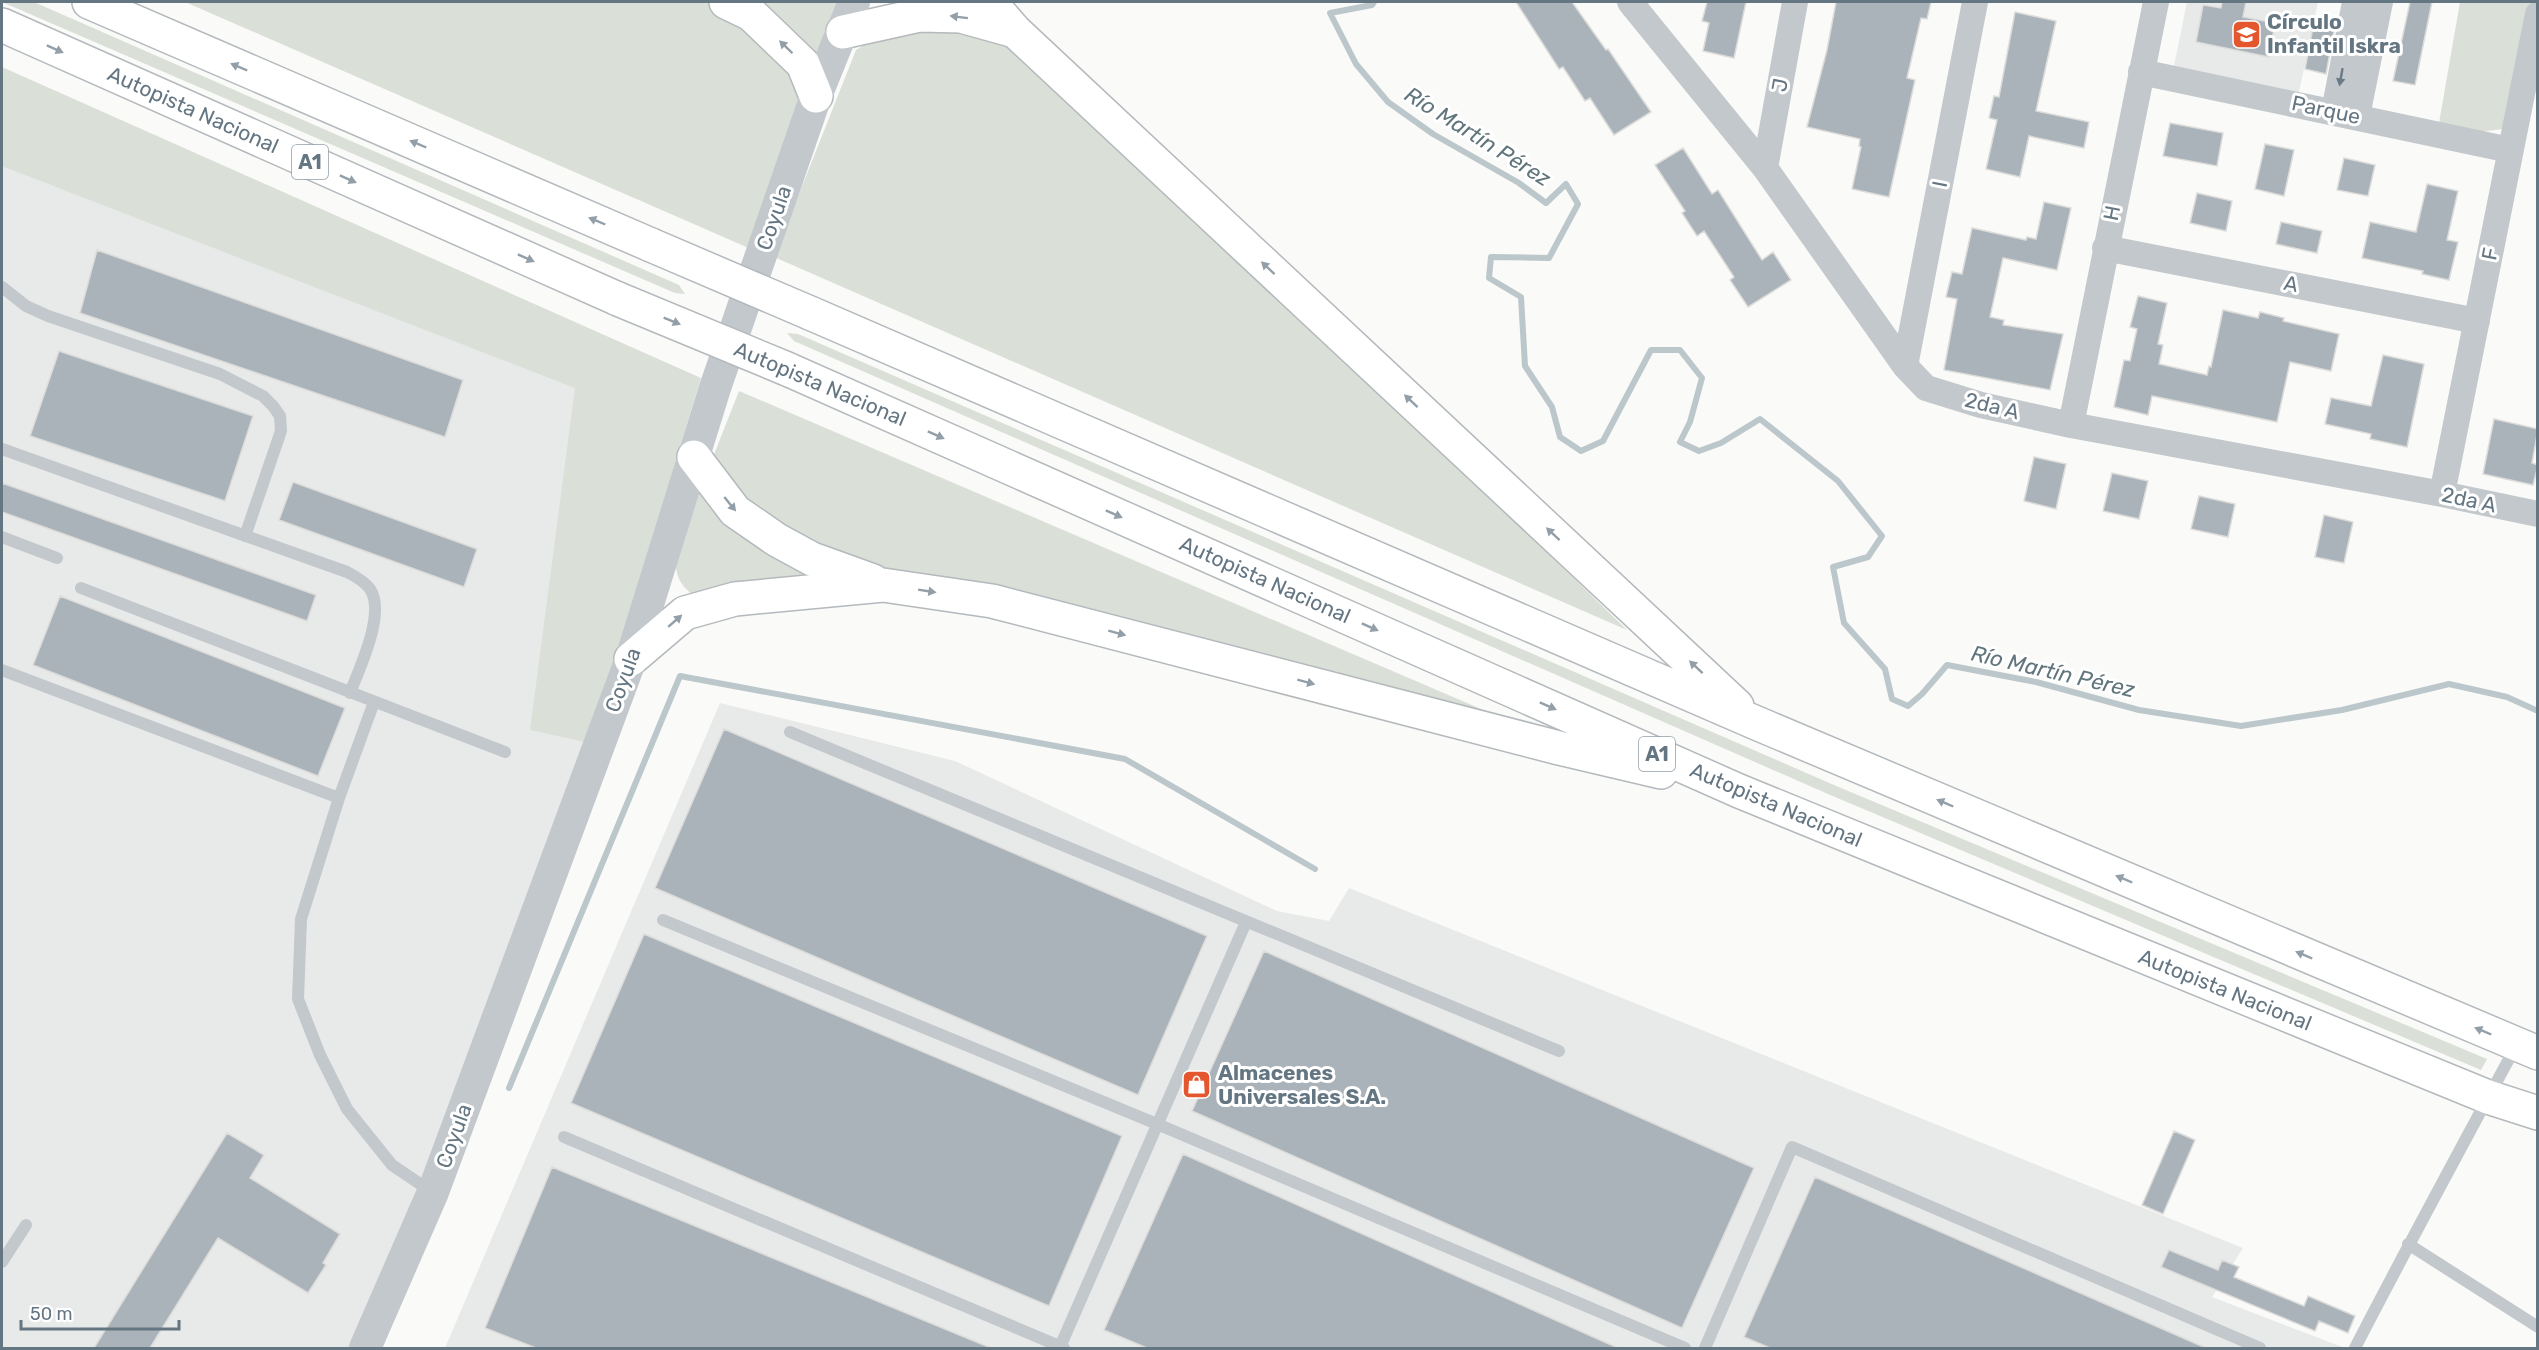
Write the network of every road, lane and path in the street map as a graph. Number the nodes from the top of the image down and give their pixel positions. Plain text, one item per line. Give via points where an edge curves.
1 (89, 2) edge
2 (726, 2) edge
3 (854, 2) edge
4 (990, 2) edge
5 (1630, 2) edge
6 (1795, 2) edge
7 (1975, 2) edge
8 (2156, 2) edge
9 (2355, 2) edge
10 (2380, 2) edge
11 (2538, 14) edge
12 (2, 25) edge
13 (1015, 31) junction
14 (843, 32) junction
15 (2141, 72) junction
16 (816, 96) junction
17 (2346, 114) junction
18 (2510, 150) junction
19 (1765, 168) junction
20 (2105, 248) junction
21 (2, 287) edge
22 (2477, 321) junction
23 (1905, 366) junction
24 (2071, 425) junction
25 (2, 449) edge
26 (694, 457) junction
27 (2442, 494) junction
28 (2538, 514) edge
29 (245, 536) junction
30 (2, 537) edge
31 (57, 558) dead end
32 (883, 585) junction
33 (81, 588) dead end
34 (631, 659) junction
35 (2, 670) edge
36 (350, 693) junction
37 (374, 702) junction
38 (1754, 722) junction
39 (790, 732) dead end
40 (505, 752) dead end
41 (1739, 790) junction
42 (339, 798) junction
43 (663, 920) dead end
44 (1246, 922) junction
45 (2527, 1049) edge
46 (1559, 1051) dead end
47 (2488, 1097) junction
48 (2538, 1113) edge
49 (1157, 1124) junction
50 (564, 1137) dead end
51 (433, 1192) junction
52 (26, 1226) dead end
53 (2408, 1244) junction
54 (2, 1262) edge
55 (2538, 1326) edge
56 (365, 1348) edge
57 (1062, 1348) edge
58 (1685, 1348) edge
59 (1705, 1348) edge
60 (2260, 1348) edge
61 (2355, 1348) edge

38 -> 1 highway, bridge
16 -> 2 highway via 803,64 751,14
3 - 14 street, Coyula
4 - 13 highway
5 - 19 street, 2da A
6 - 19 street, J
7 - 23 street, I
8 - 15 street, H
9 -> 17 street
10 - 17 street
11 - 18 street, F
12 -> 41 highway, Autopista Nacional / A1, bridge
13 -> 14 highway via 961,16 920,15
38 -> 13 highway
14 - 16 street, Coyula
15 - 17 street, Parque
15 - 20 street, H
16 - 26 street, Coyula
17 - 18 street, Parque
18 - 22 street, F
19 - 23 street, 2da A
20 - 22 street, A
20 - 24 street, H
21 - 29 lane via 26,306 48,316 220,374 273,406 280,416 281,431
22 - 27 street, F
23 - 24 street, 2da A via 1926,388 1980,405
24 - 27 street, 2da A
25 - 29 lane
26 -> 32 highway via 735,511 777,540 812,559
26 - 34 street, Coyula
27 - 28 street, 2da A
29 - 36 lane via 347,572 370,589 376,618
30 - 31 lane
34 -> 32 highway via 684,613 735,599
32 -> 41 highway via 992,601 1559,748
33 - 36 lane
34 - 51 street, Coyula
35 - 42 lane
36 - 37 lane
37 - 40 lane
37 - 42 lane
45 -> 38 highway
39 - 44 lane
41 - 47 highway, Autopista Nacional / A1
42 - 51 lane via 301,918 298,999 347,1109 392,1165
43 - 49 lane
44 - 46 lane
44 - 49 lane
45 - 47 lane
47 - 48 highway, Autopista Nacional / A1
47 - 53 lane
49 - 57 lane
49 - 58 lane
50 - 57 lane
51 - 56 street, Coyula
52 - 54 lane
53 - 55 lane
53 - 61 lane
59 - 60 lane via 1792,1147

